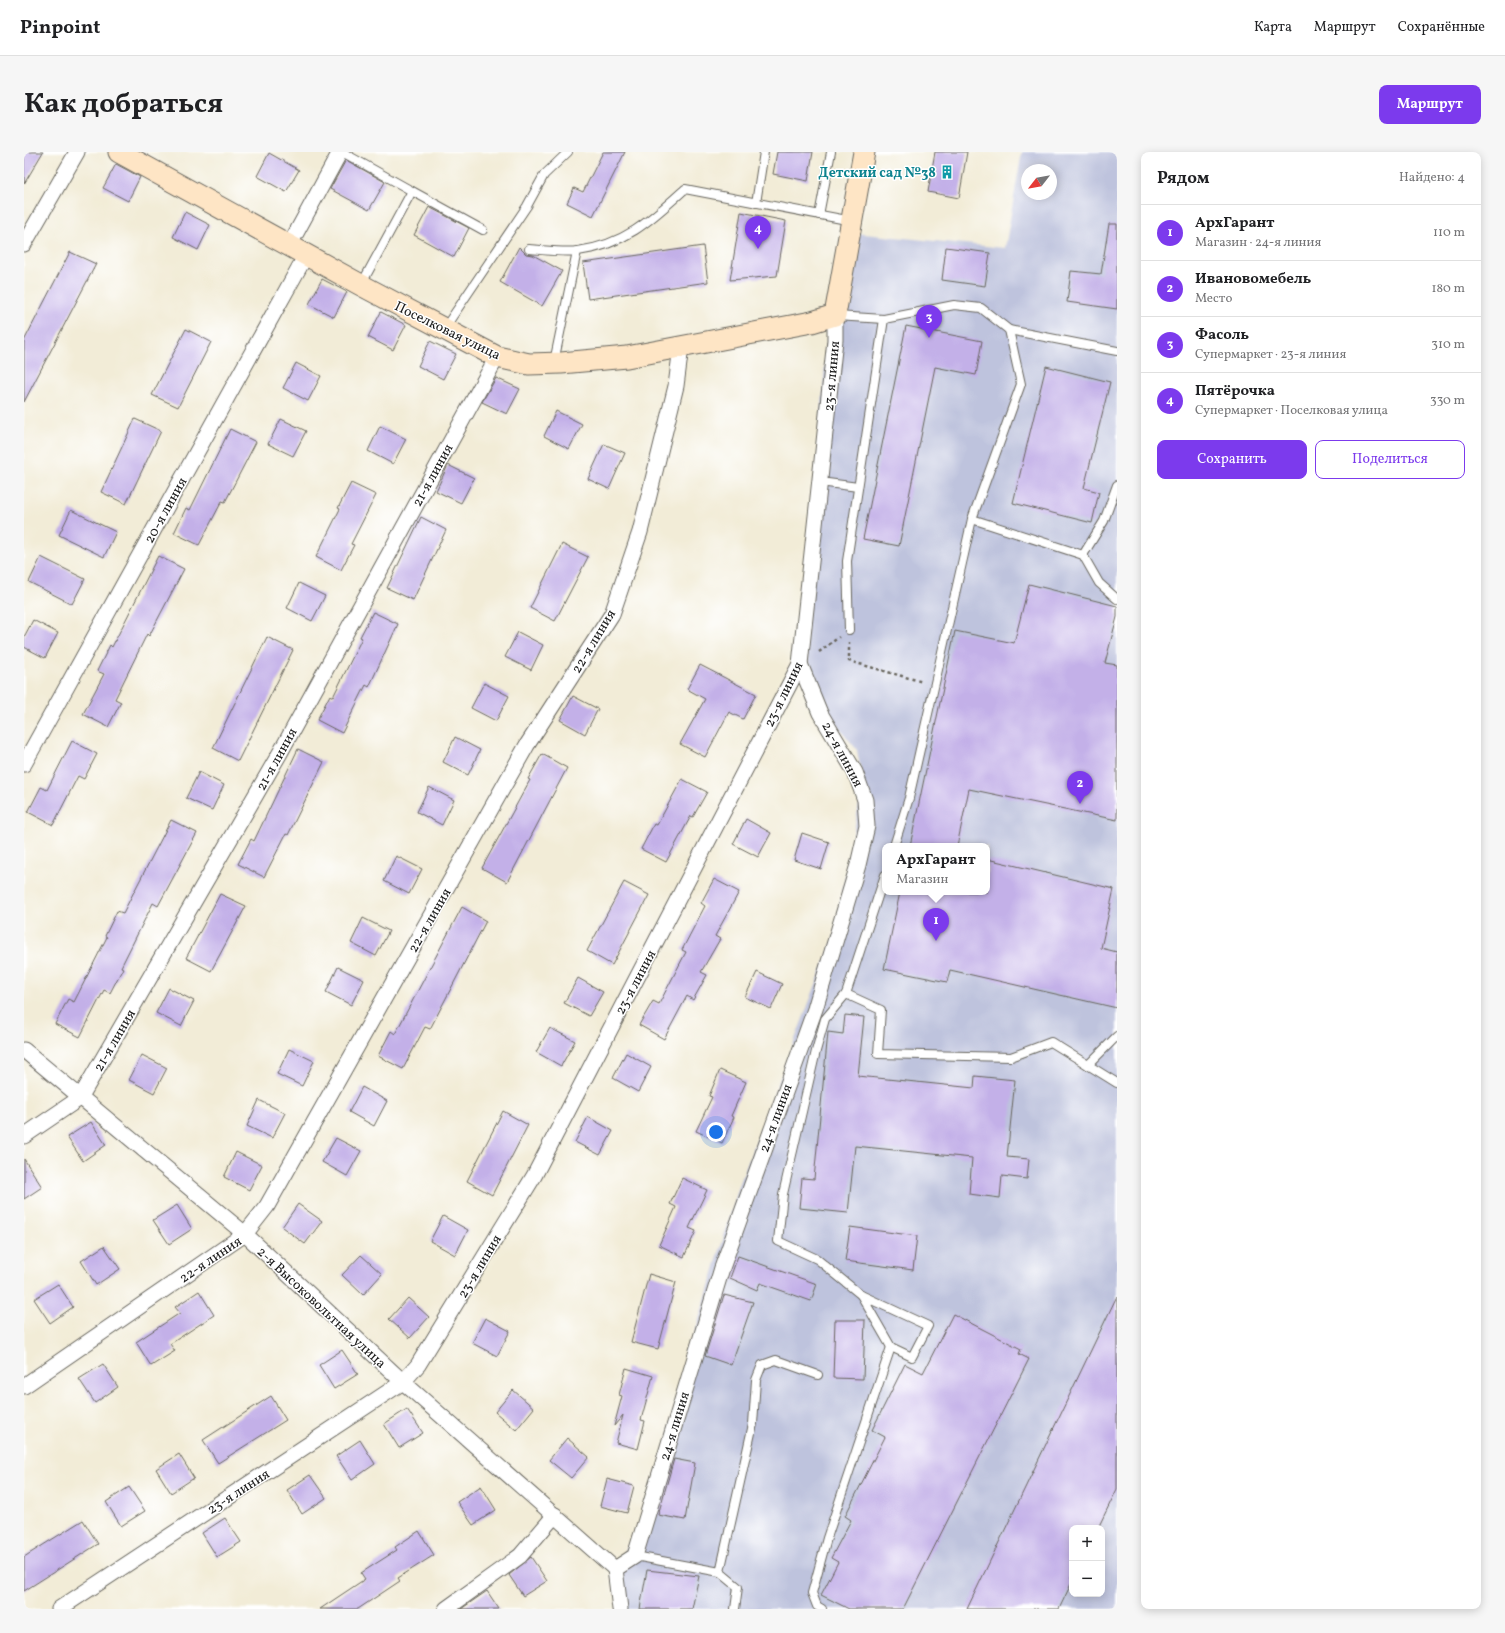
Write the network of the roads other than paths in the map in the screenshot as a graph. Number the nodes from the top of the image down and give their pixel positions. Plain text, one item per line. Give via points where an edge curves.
1 (76, 152) edge
2 (119, 152) edge
3 (341, 152) edge
4 (568, 152) edge
5 (764, 152) edge
6 (831, 152) edge
7 (864, 152) edge
8 (412, 191) junction
9 (756, 203) junction
10 (819, 215) junction
11 (852, 221) junction
12 (483, 230) dead end
13 (24, 244) edge
14 (529, 249) dead end
15 (298, 250) junction
16 (578, 251) junction
17 (361, 285) junction
18 (835, 316) junction
19 (884, 319) junction
20 (444, 329) junction
21 (1010, 330) junction
22 (681, 347) junction
23 (1117, 351) edge
24 (497, 356) junction
25 (554, 364) junction
26 (820, 482) junction
27 (1117, 485) edge
28 (858, 487) junction
29 (972, 519) junction
30 (1083, 555) junction
31 (1117, 599) edge
32 (849, 630) road end
33 (800, 664) junction
34 (24, 764) edge
35 (895, 843) edge
36 (882, 884) edge
37 (846, 994) junction
38 (1117, 1036) edge
39 (24, 1050) edge
40 (1088, 1065) junction
41 (1117, 1083) edge
42 (80, 1098) junction
43 (24, 1136) edge
44 (245, 1234) junction
45 (861, 1295) junction
46 (891, 1347) junction
47 (818, 1375) dead end
48 (403, 1382) junction
49 (24, 1386) edge
50 (555, 1515) junction
51 (635, 1556) junction
52 (615, 1569) junction
53 (720, 1572) junction
54 (59, 1609) edge
55 (446, 1609) edge
56 (620, 1609) edge
57 (735, 1609) edge
58 (822, 1609) edge

1 - 13 street
2 - 15 street, Поселковая улица
3 - 8 lane
3 - 15 street, 20-я линия
4 - 20 lane via 544,175 527,206
5 - 9 lane
6 - 10 lane
7 - 11 street, 23-я линия
8 - 12 lane
8 - 17 lane
9 - 10 lane
9 - 16 lane via 685,189 647,223 614,243
10 - 11 lane
11 - 18 street, 23-я линия
14 - 16 lane
15 - 17 street, Поселковая улица
15 - 34 street, 20-я линия
16 - 25 lane
17 - 20 street, Поселковая улица
18 - 19 lane
18 - 22 street, Поселковая улица
18 - 26 street, 23-я линия via 835,340
19 - 21 lane via 954,305 981,308
19 - 28 lane
20 - 24 street, Поселковая улица
21 - 23 lane
21 - 29 lane via 1021,384
22 - 25 street, Поселковая улица via 627,357
22 - 44 street, 22-я линия via 676,386 640,532 612,614 527,746 267,1206
24 - 25 street, Поселковая улица via 529,364
24 - 42 street, 21-я линия via 280,753
26 - 28 lane
26 - 33 street, 23-я линия
27 - 30 lane via 1104,521
28 - 32 lane via 847,561
29 - 30 lane
29 - 35 lane via 909,798
30 - 31 lane via 1099,583
33 - 48 street, 23-я линия via 534,1176 418,1365
33 - 51 street, 24-я линия via 820,713 855,772 866,800 867,826 858,865 815,1009 722,1268
36 - 37 lane
37 - 40 lane via 881,1010 878,1054 1011,1057 1051,1042
37 - 45 lane via 825,1019 816,1051 783,1194 778,1241 817,1259
38 - 40 lane
39 - 42 street, 2-я Высоковольтная улица
40 - 41 lane
42 - 43 street, 21-я линия
42 - 44 street, 2-я Высоковольтная улица
44 - 48 street, 2-я Высоковольтная улица
44 - 49 street, 22-я линия
45 - 46 lane
45 - 46 lane via 928,1326 912,1357
46 - 58 lane via 812,1593 817,1606
47 - 53 lane via 776,1360 762,1365 756,1380 753,1424
48 - 50 street, 2-я Высоковольтная улица
48 - 54 street, 23-я линия
50 - 52 street, 2-я Высоковольтная улица
50 - 55 street via 520,1556
51 - 52 street
51 - 53 lane
52 - 56 street
53 - 57 lane via 738,1587

